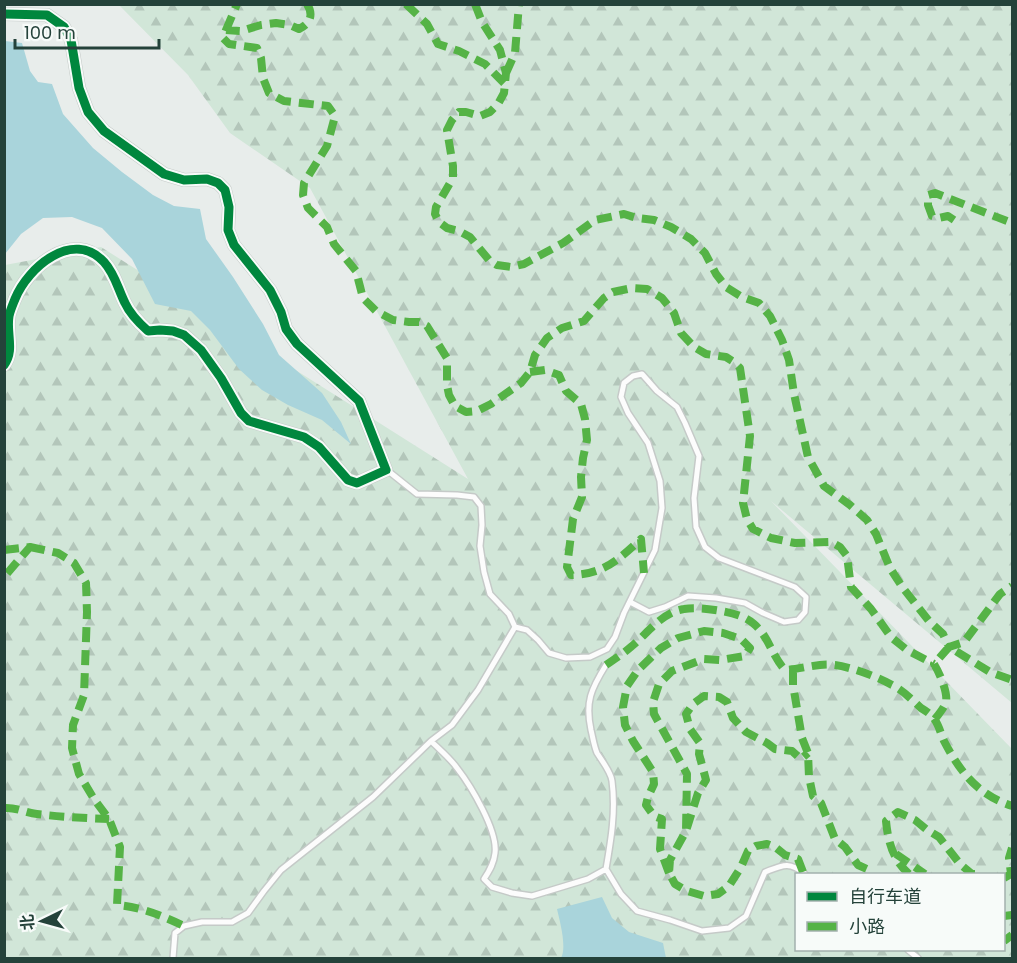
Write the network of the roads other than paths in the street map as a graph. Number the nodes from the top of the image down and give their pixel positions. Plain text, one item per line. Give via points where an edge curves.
1 (4, 14) edge
2 (4, 365) edge
3 (386, 470) junction
4 (630, 602) junction
5 (515, 627) junction
6 (606, 665) dead end
7 (431, 741) junction
8 (606, 869) junction
9 (804, 873) edge
10 (173, 958) edge

1 - 3 street via 47,15 64,27 71,40 79,88 88,112 104,131 164,174 184,180 207,178 225,190 228,231 234,245 270,290 286,329 297,344 359,401
2 - 3 street via 10,355 9,316 23,284 54,254 86,250 103,261 126,306 148,331 173,331 201,350 249,421 304,437 319,447 348,480 357,483
3 - 5 lane via 417,494 474,497 481,506 480,546 490,594 509,614
4 - 4 lane via 655,550 662,508 660,481 648,443 621,397 624,383 642,375 676,407 699,456 694,498 696,527 705,547 719,558 795,586 806,597 806,604 798,620 784,622 745,603 716,598 688,596 649,612
4 - 5 lane via 607,649 590,657 566,658 549,653 527,630
5 - 7 lane via 478,690 452,724
6 - 8 lane via 588,702 596,749 612,779 614,817
7 - 8 lane via 457,768 476,796 492,832 496,851 493,866 484,879 492,887 532,896 588,879
7 - 10 lane via 373,797 281,870 248,913 232,922 202,922 184,926 175,933
8 - 9 lane via 637,911 702,931 729,928 746,916 765,872 784,865 797,867

